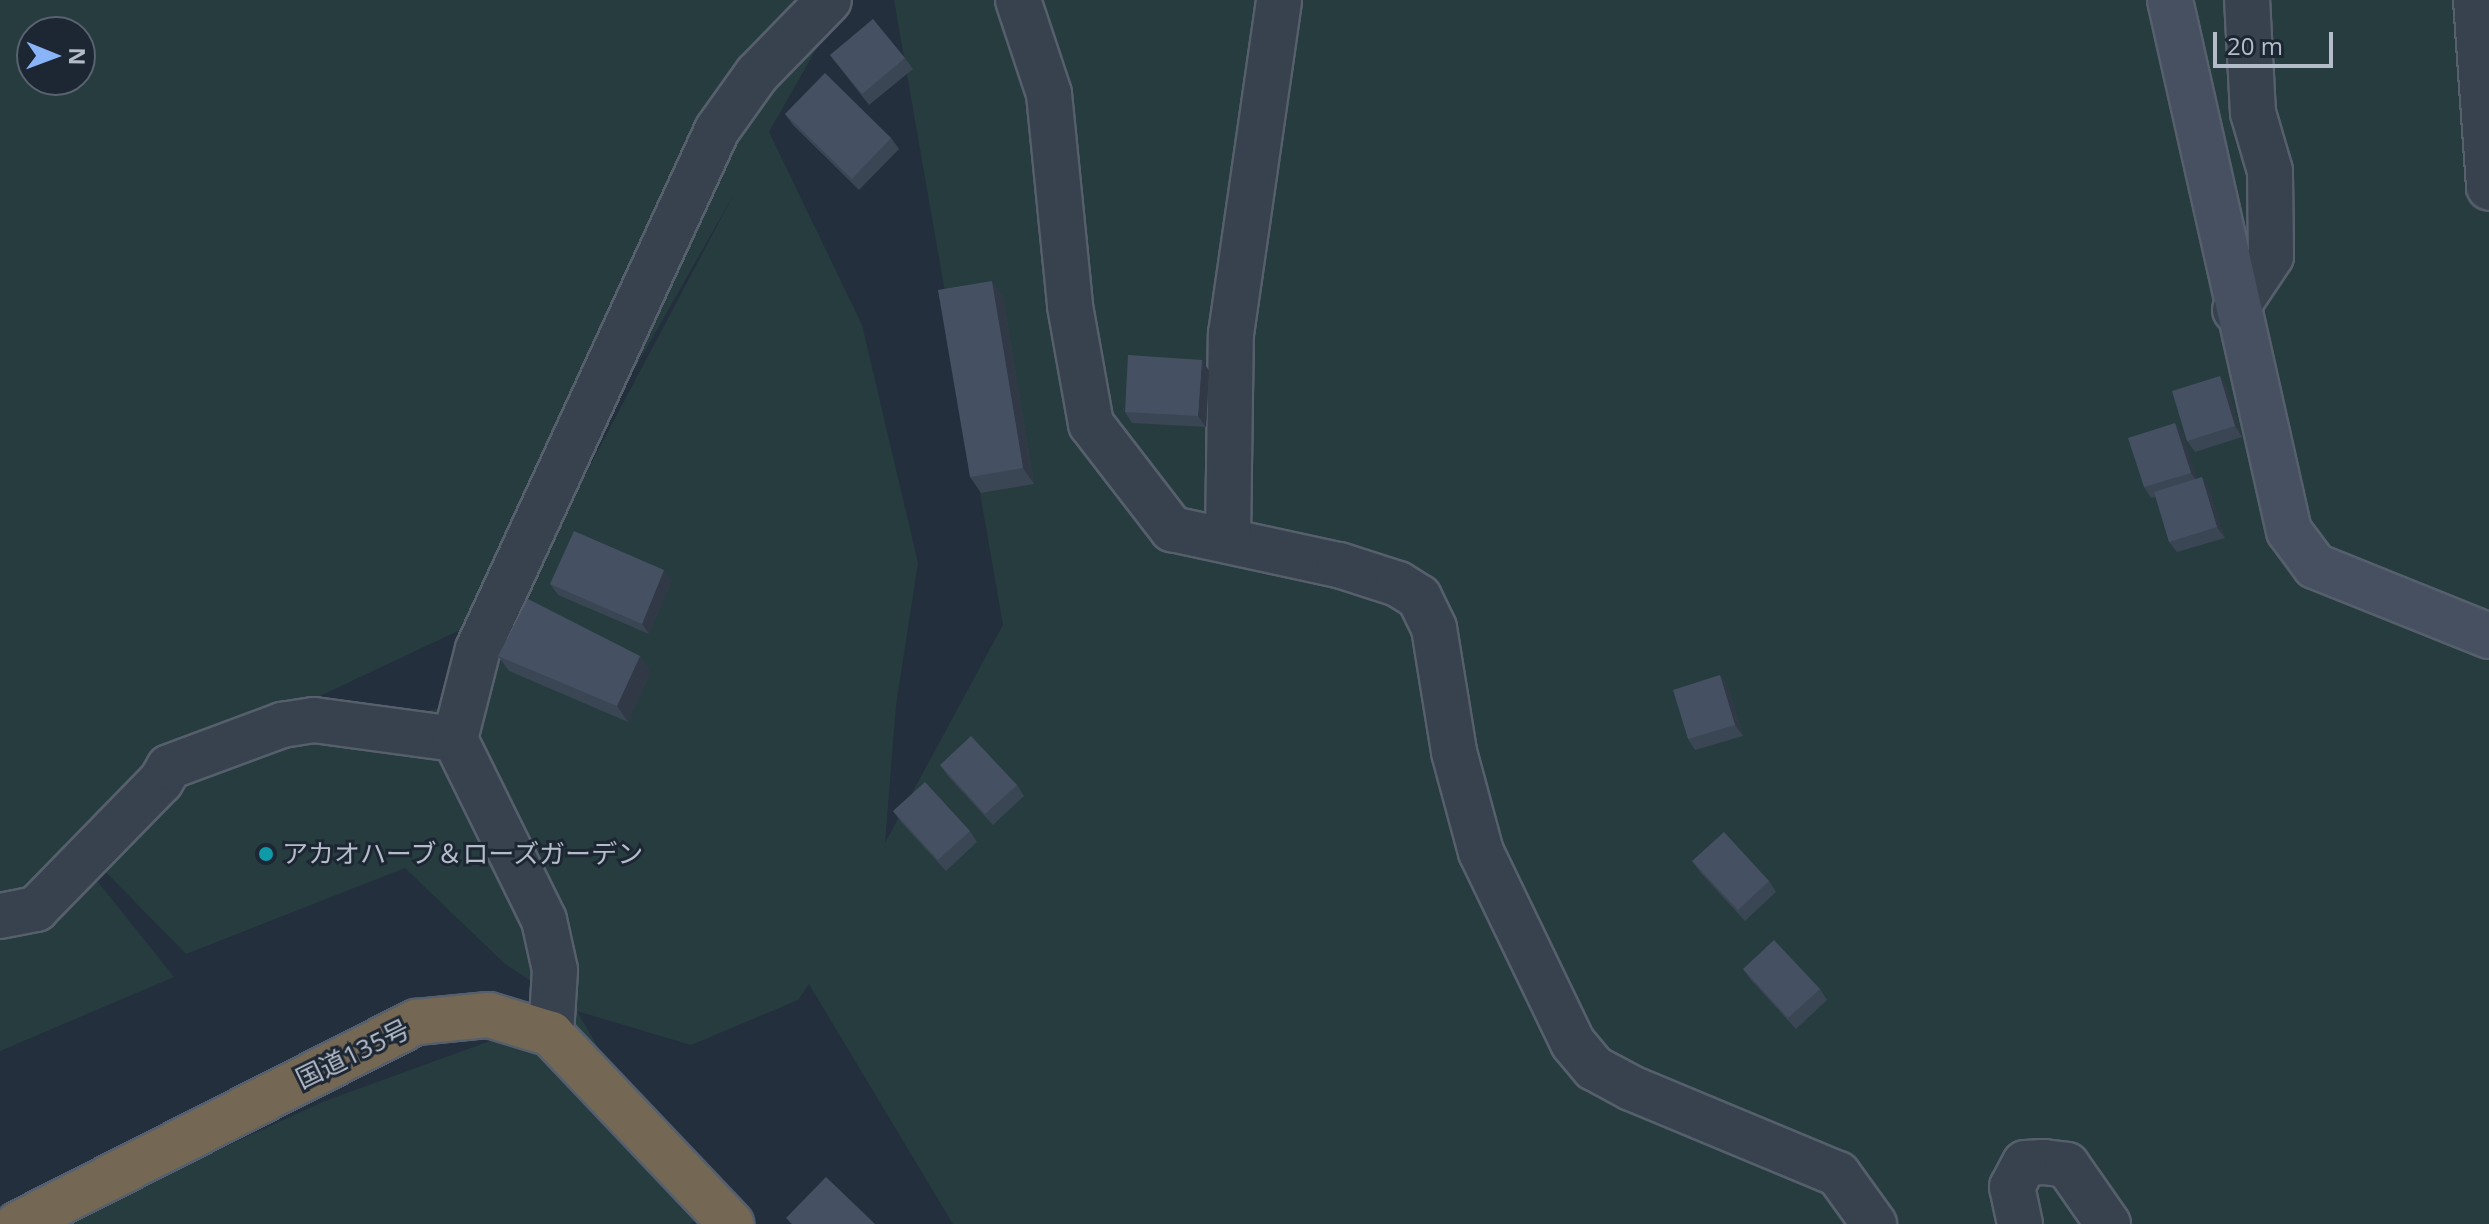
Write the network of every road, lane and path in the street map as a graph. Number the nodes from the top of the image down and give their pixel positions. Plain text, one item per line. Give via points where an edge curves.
1 (829, 0) edge
2 (1018, 0) edge
3 (1279, 0) edge
4 (2170, 0) edge
5 (2247, 0) edge
6 (2476, 0) edge
7 (2489, 188) edge
8 (2235, 310) junction
9 (1228, 539) junction
10 (2489, 636) edge
11 (455, 739) junction
12 (0, 916) edge
13 (551, 1034) junction
14 (18, 1224) edge
15 (731, 1224) edge
16 (1874, 1224) edge
17 (2020, 1224) edge
18 (2108, 1224) edge

1 - 11 street via 757,74 717,130 478,649
2 - 9 street via 1049,94 1070,306 1091,424 1172,529
3 - 9 street via 1231,334
4 - 8 street via 2192,84
5 - 8 street via 2253,113 2270,171 2271,256
6 - 7 street
8 - 10 street via 2289,531 2315,566
9 - 16 street via 1339,565 1398,584 1419,597 1434,628 1454,752 1481,852 1573,1043 1594,1068 1631,1088 1838,1174
11 - 12 street via 314,720 282,725 169,767 36,909
11 - 13 street via 544,920 555,970
13 - 14 highway, 国道135号 via 489,1015 417,1022
13 - 15 highway, 国道135号
17 - 18 street via 2012,1187 2025,1163 2044,1162 2067,1165

